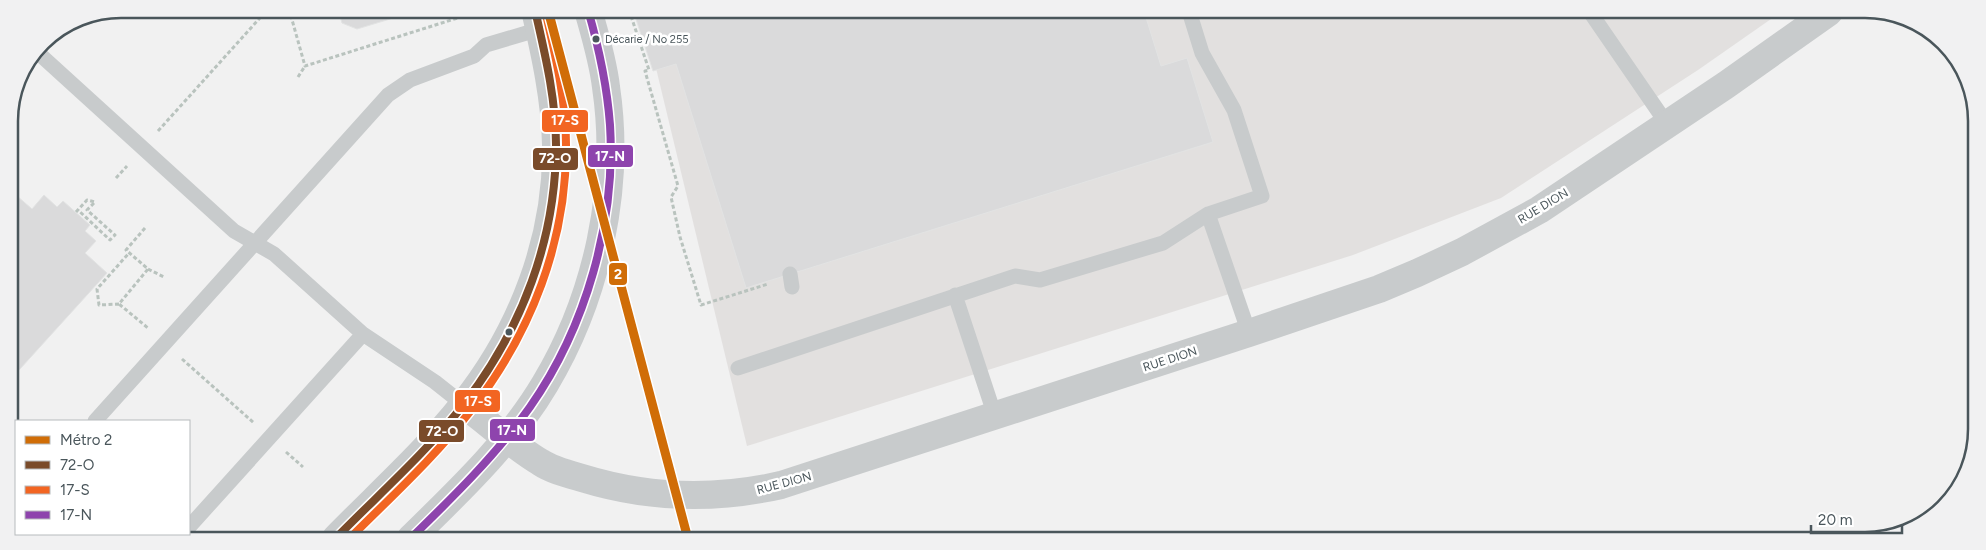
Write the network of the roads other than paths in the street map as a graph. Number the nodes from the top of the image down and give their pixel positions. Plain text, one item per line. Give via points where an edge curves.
1 (590, 18) edge
2 (1191, 18) edge
3 (1594, 18) edge
4 (1821, 18) edge
5 (538, 19) edge
6 (41, 56) edge
7 (1668, 124) junction
8 (1208, 214) junction
9 (255, 243) junction
10 (955, 296) junction
11 (1250, 333) junction
12 (363, 334) junction
13 (738, 368) dead end
14 (464, 405) junction
15 (995, 416) junction
16 (96, 420) edge
17 (506, 437) junction
18 (190, 527) edge
19 (342, 532) edge
20 (417, 532) edge

1 - 17 street via 603,66 608,103 610,158 604,218 585,299 567,342 544,385
2 - 8 lane via 1202,52 1234,110 1262,196
3 - 7 lane
4 - 7 street, RUE DION
5 - 9 lane via 486,45 474,56 398,87
5 - 14 street via 556,144 549,222 537,270 514,325 493,366
6 - 9 lane via 234,231
7 - 11 street, RUE DION via 1539,210 1462,252 1379,289
8 - 10 lane via 1163,243 1040,280 1015,276
8 - 11 lane
9 - 12 lane via 274,254
9 - 16 lane
10 - 13 lane
10 - 15 lane
11 - 15 street, RUE DION
12 - 14 lane
12 - 18 lane
14 - 17 street, RUE DION
14 - 19 street
15 - 17 street, RUE DION via 781,485 717,494 674,495 592,481 541,463
17 - 20 street via 473,477

